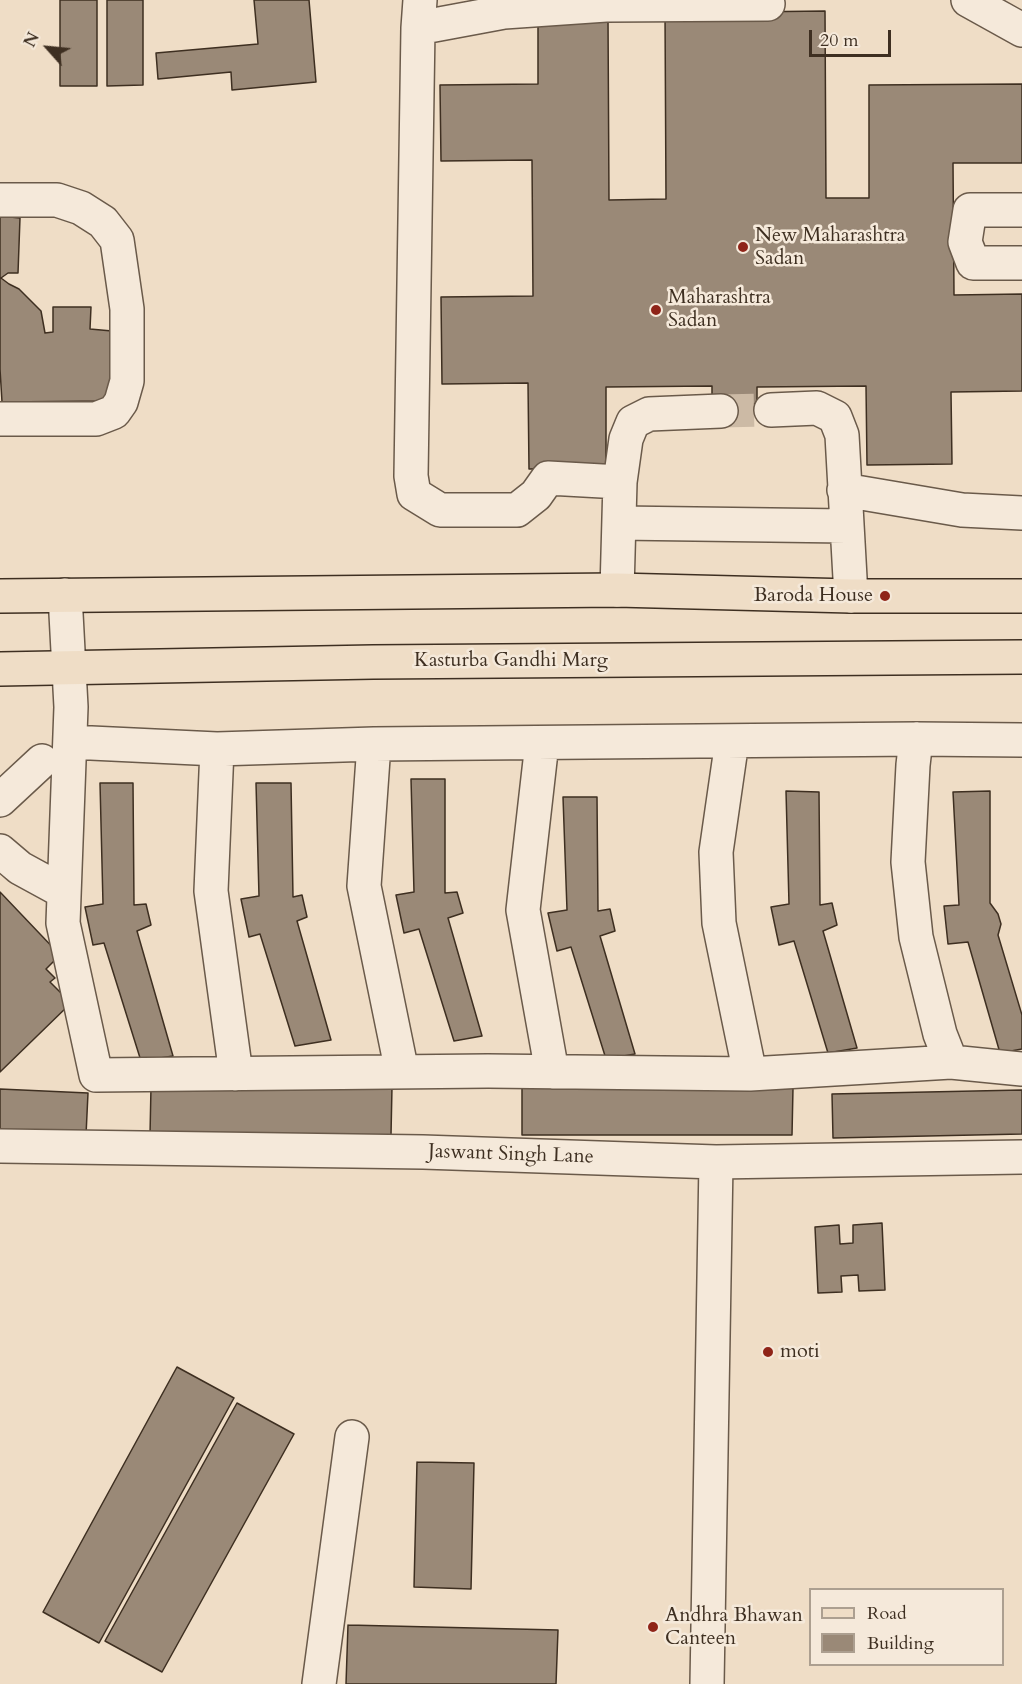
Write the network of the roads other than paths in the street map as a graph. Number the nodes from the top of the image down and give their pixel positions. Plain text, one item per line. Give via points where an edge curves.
1 (968, 0) edge
2 (768, 4) dead end
3 (419, 14) edge
4 (1022, 30) edge
5 (0, 200) edge
6 (1022, 210) edge
7 (1022, 263) edge
8 (771, 410) tunnel mouth
9 (721, 411) tunnel mouth
10 (0, 419) edge
11 (620, 482) junction
12 (844, 490) junction
13 (1022, 513) edge
14 (619, 523) junction
15 (846, 526) junction
16 (617, 590) junction
17 (65, 595) junction
18 (0, 596) edge
19 (851, 596) junction
20 (1022, 596) edge
21 (1022, 657) edge
22 (0, 669) edge
23 (68, 669) junction
24 (916, 739) junction
25 (1022, 740) edge
26 (732, 741) junction
27 (70, 742) junction
28 (542, 743) junction
29 (374, 744) junction
30 (217, 749) junction
31 (42, 761) dead end
32 (0, 800) edge
33 (0, 850) edge
34 (64, 892) junction
35 (951, 1062) junction
36 (1022, 1069) edge
37 (402, 1072) junction
38 (552, 1072) junction
39 (236, 1074) junction
40 (750, 1074) junction
41 (0, 1146) edge
42 (1022, 1157) edge
43 (716, 1162) junction
44 (352, 1437) dead end
45 (319, 1684) edge
46 (707, 1684) edge

1 - 4 street
2 - 3 street via 606,5
3 - 11 street via 411,476 414,495 440,510 517,510 536,495 548,478
5 - 10 street via 57,200 81,208 103,222 117,240 127,309 127,381 114,412 96,418
6 - 7 street via 970,210 965,242 973,263
8 - 12 street via 817,408 835,417 842,435
9 - 11 street via 648,414 633,422 626,439
11 - 14 street
12 - 13 street via 962,510
12 - 15 street
14 - 15 street
14 - 16 street
15 - 19 street
16 - 17 main road
16 - 19 main road
17 - 18 main road
17 - 23 street
19 - 20 main road
21 - 23 main road, Kasturba Gandhi Marg via 373,662
22 - 23 main road, Kasturba Gandhi Marg
23 - 27 street
24 - 25 street
24 - 26 street
24 - 35 street via 908,862 916,937 940,1034
26 - 28 street
26 - 40 street via 716,852 719,923
27 - 30 street
27 - 34 street
28 - 29 street
28 - 38 street via 523,910
29 - 30 street
29 - 37 street via 364,886
30 - 39 street via 211,891
31 - 32 street
33 - 34 street via 20,868
34 - 39 street via 63,923 96,1075
35 - 36 street
35 - 40 street
37 - 38 street
37 - 39 street
38 - 40 street
41 - 43 street, Jaswant Singh Lane via 423,1152
42 - 43 street, Jaswant Singh Lane
43 - 46 street
44 - 45 street

